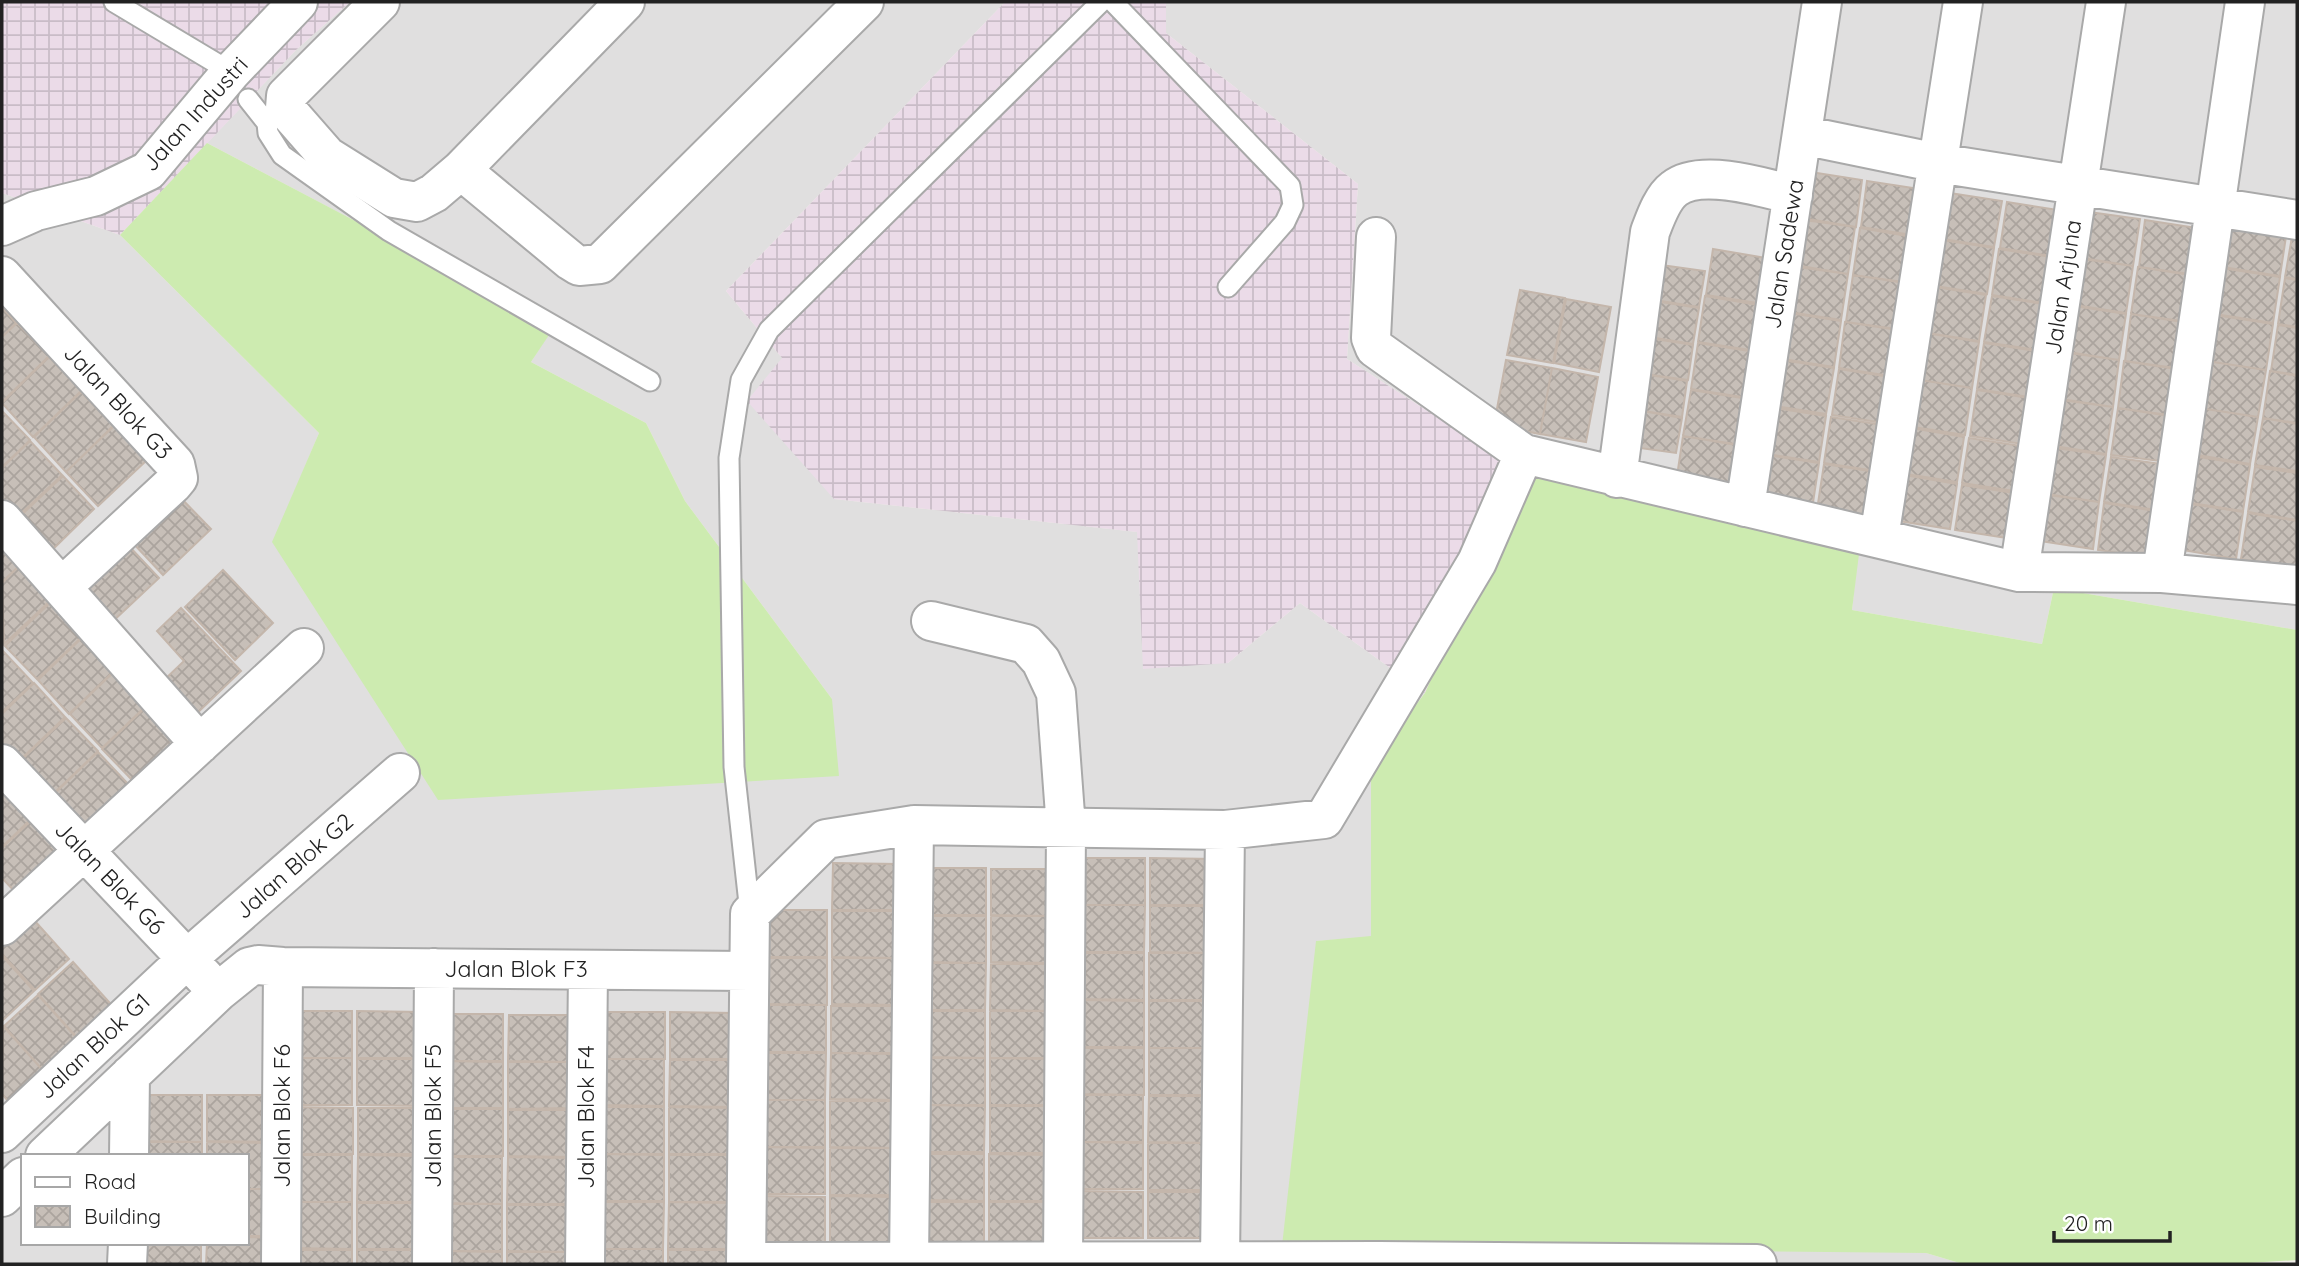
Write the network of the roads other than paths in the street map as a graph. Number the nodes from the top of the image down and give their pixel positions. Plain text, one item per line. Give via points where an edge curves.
1 (114, 2) edge
2 (298, 2) edge
3 (380, 2) edge
4 (625, 2) edge
5 (864, 2) edge
6 (1101, 2) edge
7 (1113, 2) edge
8 (1822, 2) edge
9 (1963, 2) edge
10 (2106, 2) edge
11 (2245, 2) edge
12 (240, 86) junction
13 (1802, 135) junction
14 (1938, 163) junction
15 (461, 170) junction
16 (2078, 184) junction
17 (1793, 195) junction
18 (2215, 209) junction
19 (2297, 220) edge
20 (2, 226) edge
21 (1376, 237) dead end
22 (2, 276) edge
23 (1228, 287) dead end
24 (650, 381) dead end
25 (1524, 454) junction
26 (1617, 478) junction
27 (1745, 507) junction
28 (2, 520) edge
29 (1879, 538) junction
30 (2019, 572) junction
31 (2162, 573) junction
32 (2297, 585) edge
33 (63, 586) junction
34 (931, 621) dead end
35 (304, 648) dead end
36 (200, 744) junction
37 (2, 764) edge
38 (400, 773) dead end
39 (914, 825) junction
40 (1066, 828) junction
41 (1225, 830) junction
42 (84, 850) junction
43 (750, 914) junction
44 (2, 926) edge
45 (187, 959) junction
46 (283, 967) junction
47 (434, 968) junction
48 (588, 970) junction
49 (749, 971) junction
50 (218, 992) junction
51 (130, 1075) junction
52 (2, 1133) edge
53 (47, 1154) edge
54 (129, 1154) edge
55 (21, 1179) edge
56 (2, 1197) edge
57 (128, 1245) edge
58 (1220, 1261) junction
59 (909, 1262) junction
60 (1063, 1262) junction
61 (1379, 1262) edge
62 (746, 1263) edge
63 (127, 1264) edge
64 (281, 1264) edge
65 (432, 1264) edge
66 (585, 1264) edge
67 (1757, 1264) edge

1 - 12 lane
2 - 12 street, Jalan Industri
3 - 15 street via 286,96 285,108 327,156 394,198 416,202 434,194
4 - 15 street
5 - 15 street via 600,264 579,266 571,261
6 - 43 lane via 769,330 741,380 729,458 729,569 734,767
7 - 23 lane via 1290,186 1293,205 1285,222
8 - 13 street, Jalan Sadewa
9 - 14 street
10 - 16 street, Jalan Arjuna
11 - 18 street
12 - 20 street, Jalan Industri via 148,171 96,196 36,211
12 - 24 lane via 267,123 282,155 389,231
13 - 14 street
13 - 17 street, Jalan Sadewa
14 - 16 street
14 - 29 street
16 - 18 street
16 - 30 street, Jalan Arjuna
17 - 26 street via 1702,178 1674,189 1656,216 1650,232
17 - 27 street, Jalan Sadewa
18 - 19 street
18 - 31 street
21 - 25 street via 1374,348
22 - 33 street, Jalan Blok G3 via 177,470 173,484
25 - 26 street
25 - 41 street via 1477,562 1324,820
26 - 27 street
27 - 29 street
28 - 33 street
29 - 30 street
30 - 31 street
31 - 32 street
33 - 36 street
34 - 40 street via 1026,644 1041,661 1056,693
35 - 36 street
36 - 42 street
37 - 42 street, Jalan Blok G6
38 - 45 street, Jalan Blok G2
39 - 40 street
39 - 43 street via 826,839
39 - 59 street
40 - 41 street
40 - 60 street
41 - 58 street
42 - 44 street
42 - 45 street, Jalan Blok G6
43 - 49 street
45 - 50 street, Jalan Blok G6
45 - 52 street, Jalan Blok G1
46 - 47 street, Jalan Blok F3
46 - 50 street, Jalan Blok F3 via 250,967
46 - 64 street, Jalan Blok F6
47 - 48 street, Jalan Blok F3
47 - 65 street, Jalan Blok F5
48 - 49 street, Jalan Blok F3
48 - 66 street, Jalan Blok F4
49 - 62 street
50 - 51 street, Jalan Blok F3
51 - 53 street, Jalan Blok F3
51 - 54 street
55 - 56 street
57 - 63 street
58 - 60 street
58 - 61 street
59 - 60 street
59 - 62 street
61 - 67 street

